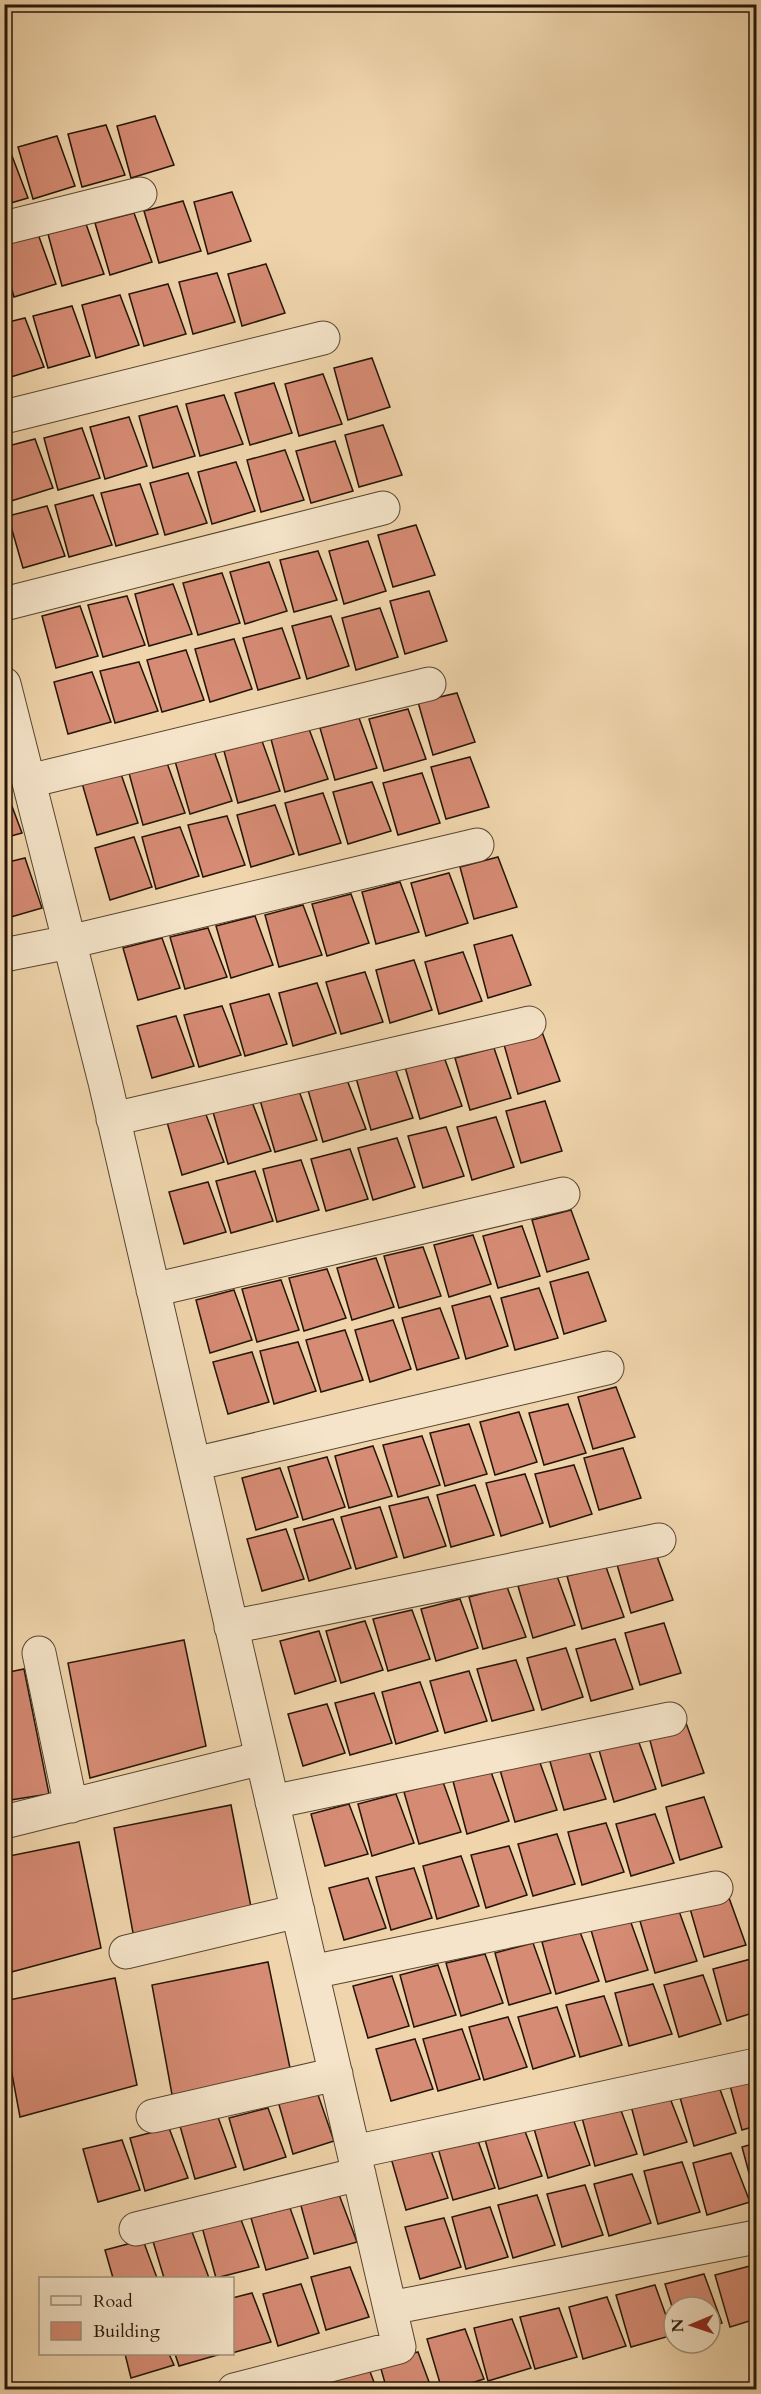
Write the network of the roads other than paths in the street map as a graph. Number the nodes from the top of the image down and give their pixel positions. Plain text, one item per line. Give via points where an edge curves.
1 (140, 194) dead end
2 (4, 228) edge
3 (323, 338) dead end
4 (4, 417) edge
5 (383, 508) dead end
6 (4, 604) edge
7 (4, 684) edge
8 (429, 684) dead end
9 (19, 766) edge
10 (477, 845) dead end
11 (69, 942) junction
12 (4, 955) edge
13 (529, 1023) dead end
14 (113, 1119) junction
15 (563, 1194) dead end
16 (153, 1290) junction
17 (607, 1368) dead end
18 (194, 1464) junction
19 (659, 1540) dead end
20 (231, 1628) junction
21 (39, 1653) dead end
22 (670, 1719) dead end
23 (262, 1758) junction
24 (272, 1802) junction
25 (71, 1806) junction
26 (4, 1822) edge
27 (716, 1888) dead end
28 (298, 1911) junction
29 (126, 1952) dead end
30 (312, 1972) junction
31 (756, 2065) edge
32 (336, 2074) junction
33 (153, 2116) dead end
34 (357, 2163) junction
35 (136, 2229) dead end
36 (756, 2237) edge
37 (390, 2308) junction
38 (234, 2390) edge

1 - 2 street
3 - 4 street
5 - 6 street
7 - 9 street
8 - 9 street
9 - 11 street
10 - 11 street
11 - 12 street
11 - 14 street
13 - 14 street
14 - 16 street
15 - 16 street
16 - 18 street
17 - 18 street
18 - 20 street
19 - 20 street
20 - 23 street
21 - 25 street
22 - 24 street
23 - 24 street
23 - 25 street
24 - 28 street
25 - 26 street
27 - 30 street
28 - 29 street
28 - 30 street
30 - 32 street
31 - 34 street
32 - 33 street
32 - 34 street
34 - 35 street
34 - 37 street
36 - 37 street
37 - 38 street via 399,2347

